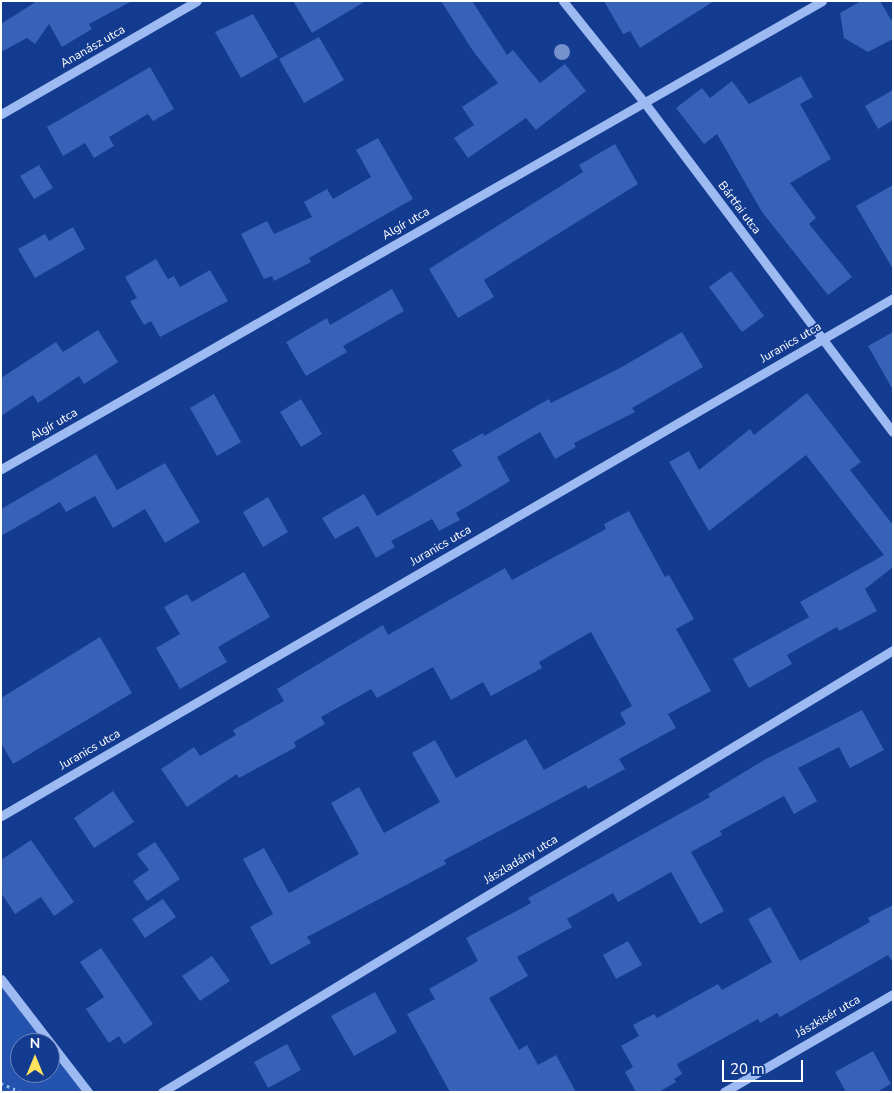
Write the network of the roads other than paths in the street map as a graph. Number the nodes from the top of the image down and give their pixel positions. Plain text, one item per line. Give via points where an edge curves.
1 (197, 1) edge
2 (563, 1) edge
3 (822, 1) edge
4 (644, 102) junction
5 (1, 114) edge
6 (893, 298) edge
7 (822, 339) junction
8 (893, 432) edge
9 (1, 469) edge
10 (893, 650) edge
11 (1, 816) edge
12 (1, 979) edge
13 (893, 994) edge
14 (88, 1092) edge
15 (162, 1092) edge
16 (724, 1092) edge

1 - 5 street, Ananász utca
2 - 4 street, Bártfai utca
3 - 4 street, Algír utca
4 - 7 street, Bártfai utca
4 - 9 street, Algír utca
6 - 7 street, Juranics utca
7 - 8 street, Bártfai utca
7 - 11 street, Juranics utca
10 - 15 street, Jászladány utca
12 - 14 street
13 - 16 street, Jászkisér utca

